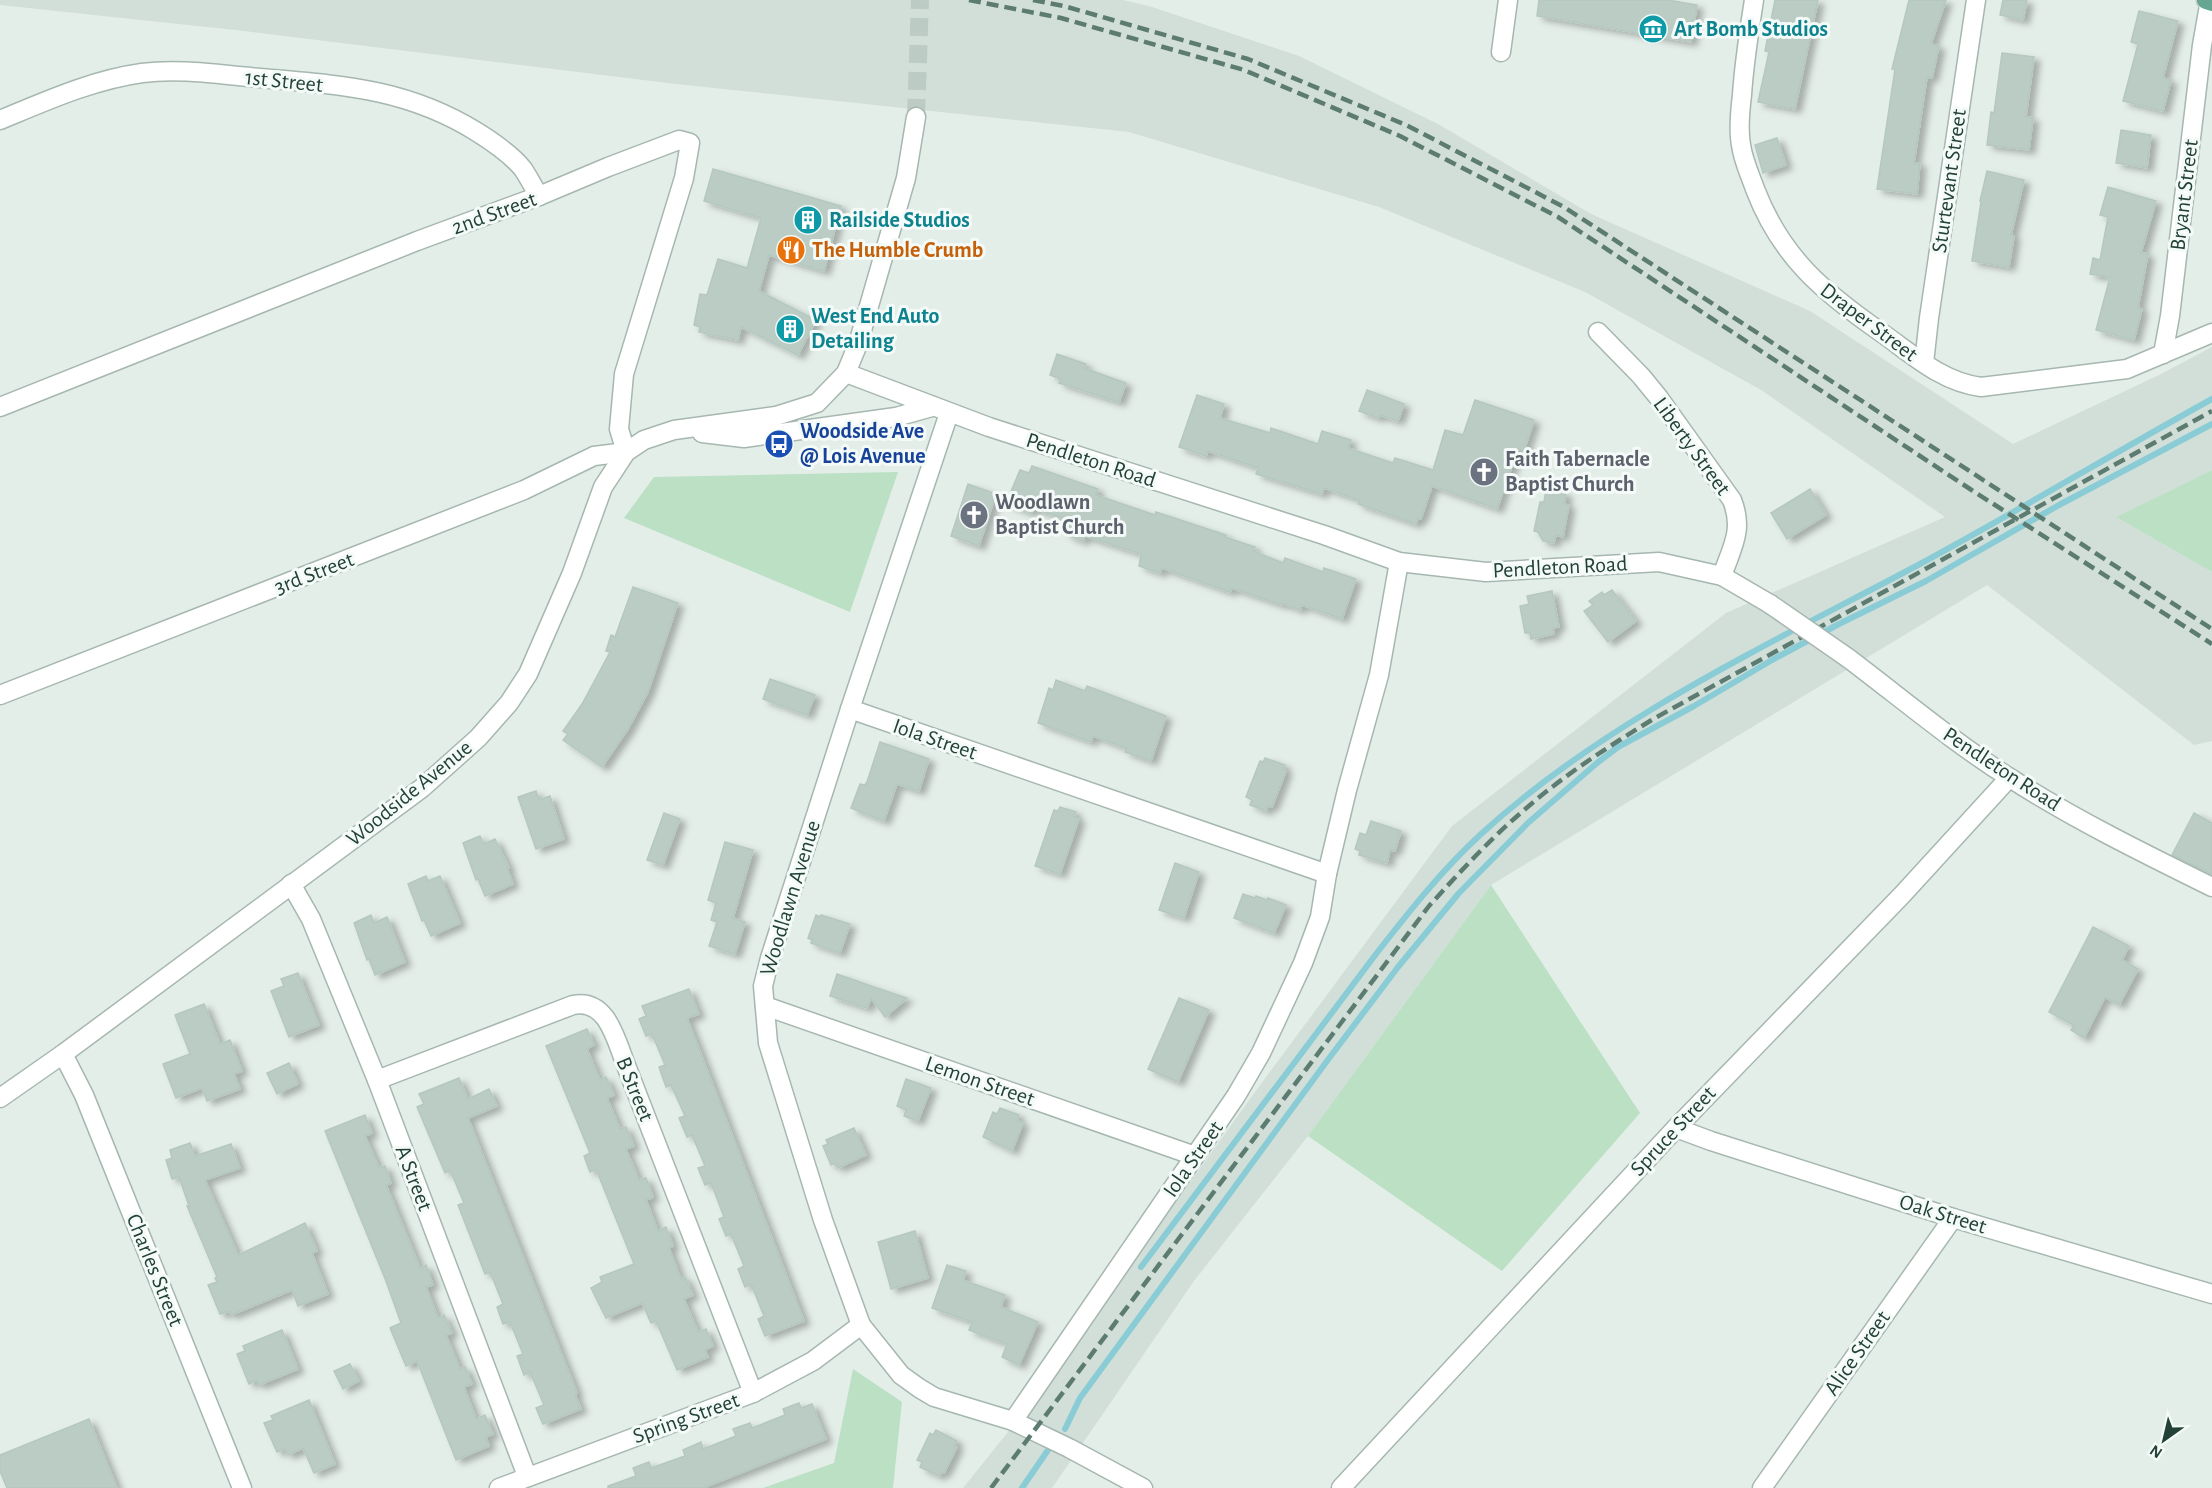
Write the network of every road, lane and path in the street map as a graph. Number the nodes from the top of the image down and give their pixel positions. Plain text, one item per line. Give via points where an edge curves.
1 (1508, 0) edge
2 (1754, 0) edge
3 (1976, 0) edge
4 (2210, 1) edge
5 (1501, 52) dead end
6 (915, 117) tunnel mouth
7 (0, 120) edge
8 (539, 196) junction
9 (1598, 332) dead end
10 (2212, 333) edge
11 (2163, 354) junction
12 (1924, 363) junction
13 (846, 373) junction
14 (0, 407) edge
15 (940, 410) junction
16 (674, 430) junction
17 (627, 452) junction
18 (1399, 562) junction
19 (1722, 576) junction
20 (0, 695) edge
21 (850, 709) junction
22 (2009, 778) junction
23 (1327, 874) junction
24 (291, 884) junction
25 (2212, 886) edge
26 (765, 1006) junction
27 (63, 1054) junction
28 (377, 1080) junction
29 (0, 1098) edge
30 (1676, 1128) junction
31 (1195, 1156) junction
32 (1953, 1218) junction
33 (2212, 1294) edge
34 (861, 1325) junction
35 (753, 1393) junction
36 (1013, 1421) junction
37 (527, 1476) junction
38 (242, 1488) edge
39 (499, 1488) edge
40 (1143, 1488) edge
41 (1341, 1488) edge
42 (1762, 1488) edge

1 - 5 street
2 - 12 street, Draper Street via 1745,56 1740,144 1762,207 1800,267 1862,320
3 - 12 street, Sturtevant Street
4 - 11 street, Bryant Street
6 - 13 street via 906,178
7 - 8 street, 1st Street via 61,95 144,73 183,71 366,90 418,102 465,125 515,161
8 - 14 street, 2nd Street
8 - 17 street, 2nd Street via 679,140 690,143 684,178 624,374 619,429
9 - 19 street, Liberty Street via 1659,398 1732,500 1738,528
10 - 11 street, Draper Street
11 - 12 street, Draper Street via 2127,369 1995,387 1965,385
13 - 15 street, Pendleton Road
13 - 16 street, Woodside Avenue via 817,402 776,416
15 - 16 street via 744,438
15 - 18 street, Pendleton Road
15 - 21 street, Woodlawn Avenue
16 - 17 street, Woodside Avenue via 644,440
17 - 20 street, 3rd Street via 594,456 524,490
17 - 24 street, Woodside Avenue via 603,487 542,646 509,703 472,744 422,788
18 - 19 street, Pendleton Road via 1486,572 1659,561
18 - 23 street, Iola Street via 1379,675
19 - 22 street, Pendleton Road, bridge via 1848,658
21 - 23 street, Iola Street
21 - 26 street, Woodlawn Avenue via 770,958 763,986
22 - 25 street, Pendleton Road
22 - 30 street, Spruce Street
23 - 31 street, Iola Street via 1312,942 1261,1053
24 - 27 street, Woodside Avenue
24 - 28 street, A Street via 311,919
26 - 31 street, Lemon Street
26 - 34 street, Woodlawn Avenue via 768,1043 823,1220
27 - 29 street, Woodside Avenue
27 - 38 street, Charles Street via 84,1095
28 - 35 street, B Street via 573,1005 582,1003 599,1009 627,1068
28 - 37 street, A Street
30 - 32 street, Oak Street
30 - 41 street, Spruce Street
31 - 36 street, Iola Street
32 - 33 street, Oak Street
32 - 42 street, Alice Street
34 - 35 street, Spring Street via 813,1361
34 - 36 street, Woodlawn Avenue via 901,1375 919,1388 934,1397
35 - 37 street, Spring Street
36 - 40 street, Woodlawn Avenue
37 - 39 street, Spring Street

